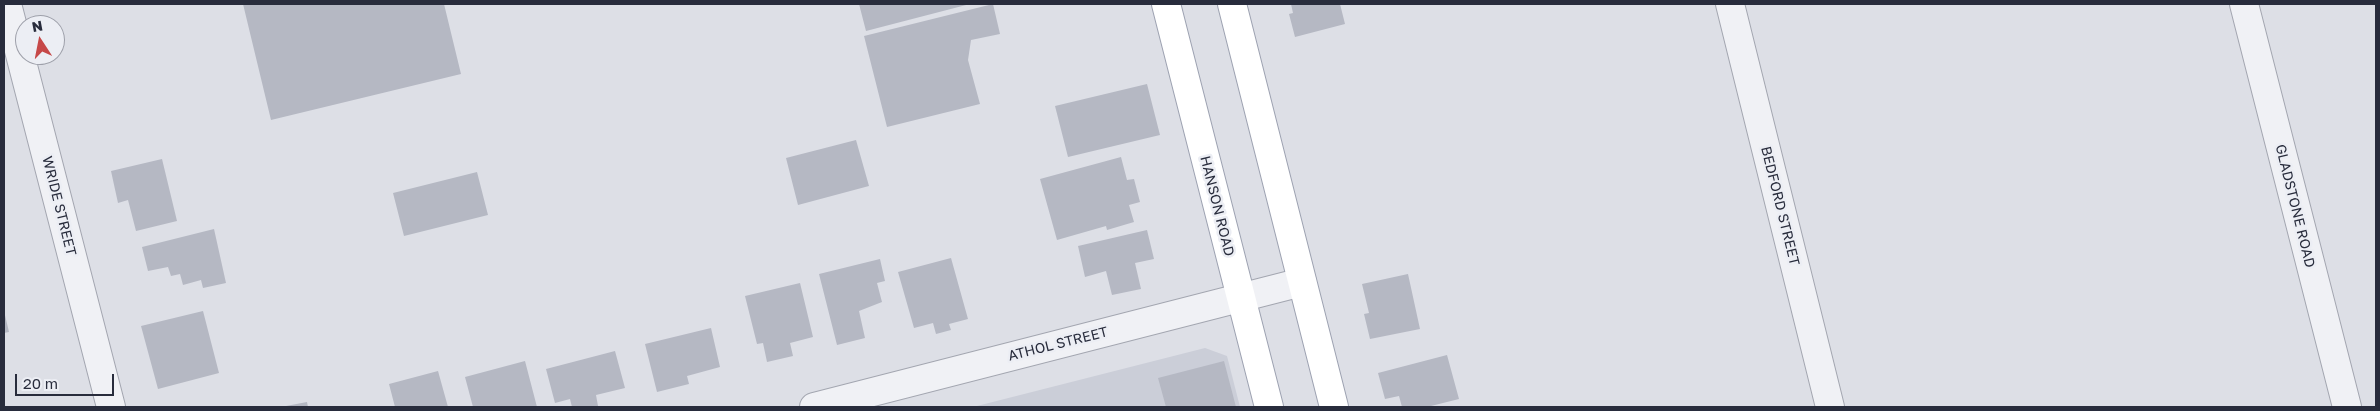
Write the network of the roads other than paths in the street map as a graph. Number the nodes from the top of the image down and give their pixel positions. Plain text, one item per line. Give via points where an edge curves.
1 (8, 4) edge
2 (1166, 4) edge
3 (1232, 4) edge
4 (1730, 4) edge
5 (2244, 4) edge
6 (1302, 282) junction
7 (1241, 297) junction
8 (111, 407) edge
9 (814, 407) edge
10 (1269, 407) edge
11 (1334, 407) edge
12 (1830, 407) edge
13 (2347, 407) edge

1 - 8 street, WRIDE STREET
2 - 7 main road, HANSON ROAD
3 - 6 main road
4 - 12 street, BEDFORD STREET
5 - 13 street, GLADSTONE ROAD
6 - 7 street, ATHOL STREET
6 - 11 main road
7 - 9 street, ATHOL STREET
7 - 10 main road, HANSON ROAD

